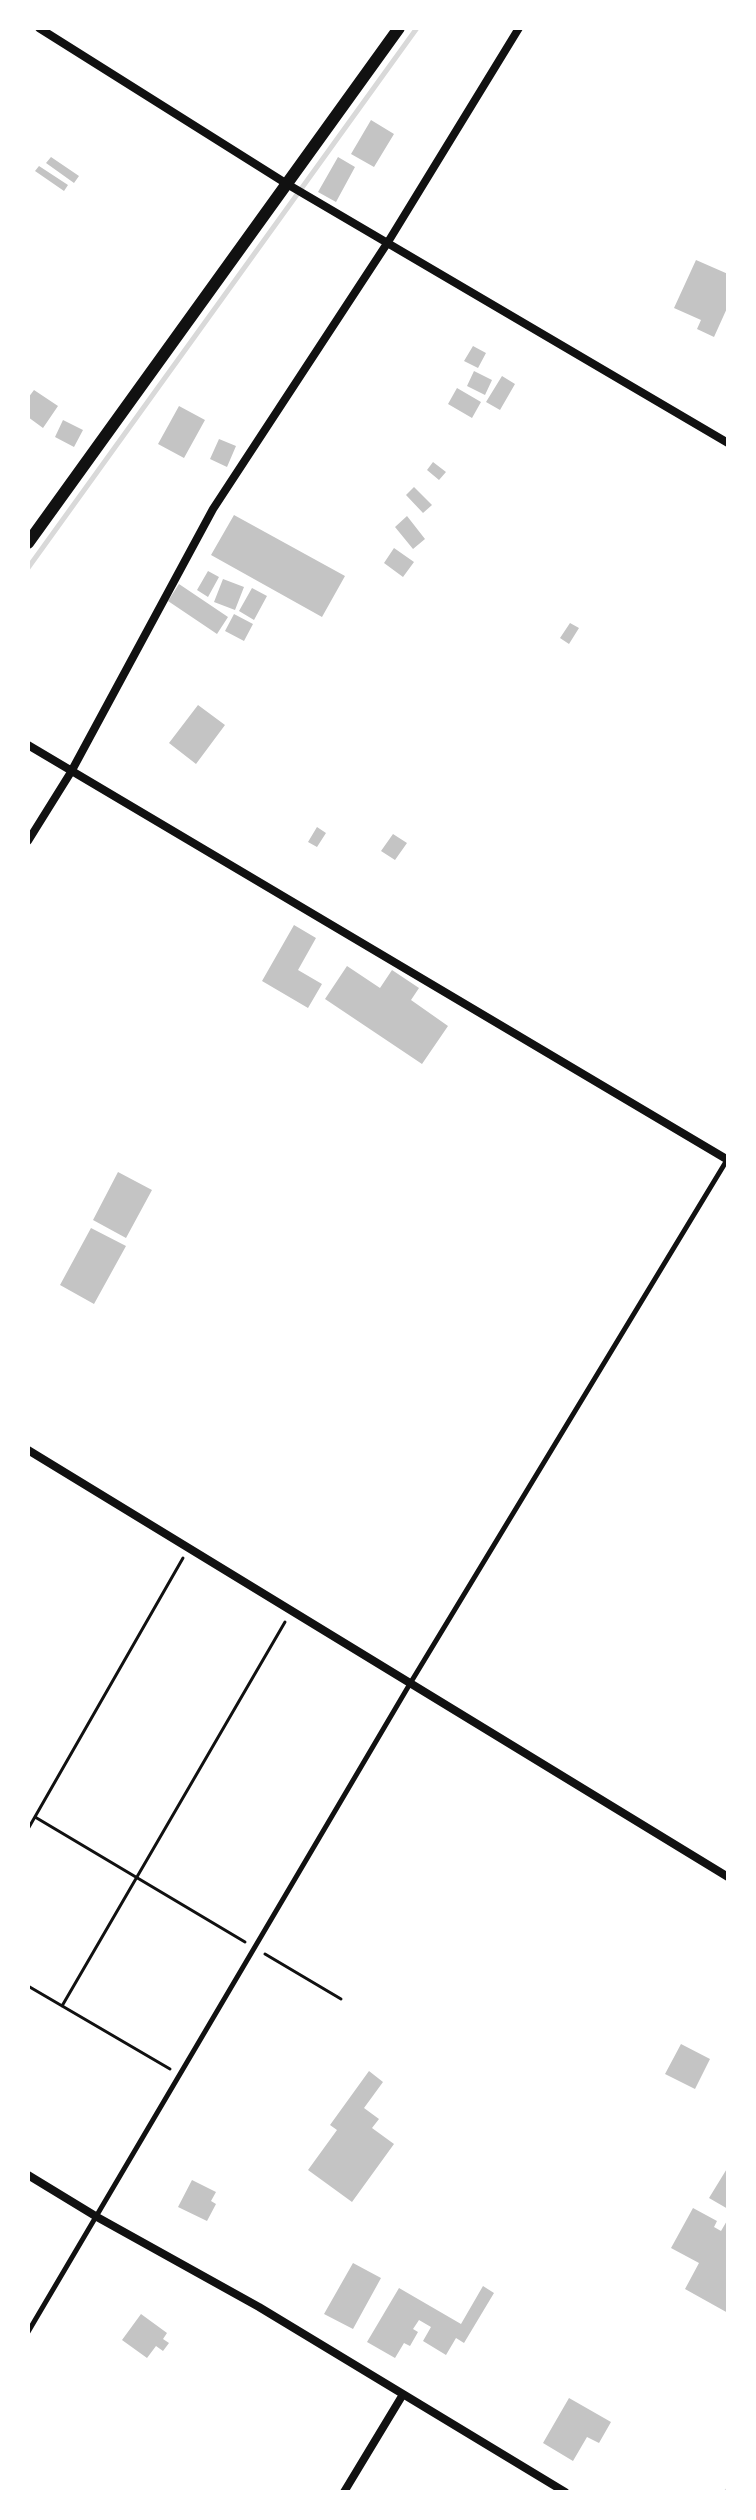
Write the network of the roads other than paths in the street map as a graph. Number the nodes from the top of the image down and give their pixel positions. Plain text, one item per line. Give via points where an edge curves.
1 (39, 28) edge
2 (399, 28) edge
3 (519, 28) edge
4 (289, 185) junction
5 (388, 242) junction
6 (728, 443) edge
7 (28, 543) edge
8 (28, 745) edge
9 (71, 772) junction
10 (28, 841) edge
11 (728, 1160) edge
12 (28, 1450) edge
13 (411, 1682) junction
14 (728, 1877) edge
15 (28, 2175) edge
16 (97, 2217) junction
17 (28, 2332) edge
18 (402, 2396) junction
19 (344, 2492) edge
20 (565, 2492) edge

1 - 4 street
2 - 4 street
3 - 5 street
4 - 5 street
4 - 7 street
5 - 6 street
5 - 9 street via 213,509
8 - 9 street
9 - 10 street
9 - 11 street
11 - 13 lane
12 - 13 street
13 - 14 street
13 - 16 lane
15 - 16 street
16 - 17 lane
16 - 18 street via 259,2307
18 - 19 street
18 - 20 street

